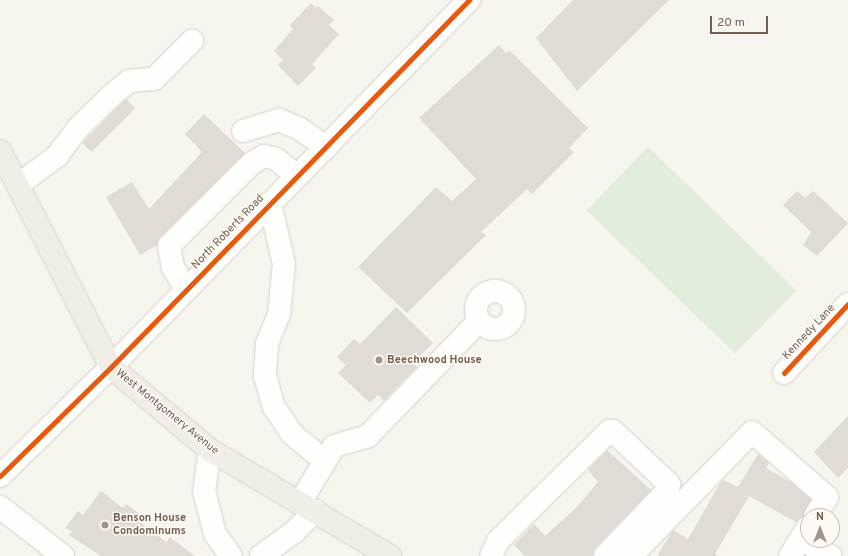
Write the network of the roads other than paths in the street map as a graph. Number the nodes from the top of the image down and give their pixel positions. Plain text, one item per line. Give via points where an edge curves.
1 (469, 0) edge
2 (192, 41) dead end
3 (243, 131) dead end
4 (326, 147) junction
5 (0, 151) edge
6 (297, 176) junction
7 (18, 185) junction
8 (270, 204) junction
9 (186, 289) junction
10 (848, 304) edge
11 (479, 321) dead end
12 (111, 367) junction
13 (784, 373) dead end
14 (210, 450) junction
15 (325, 461) junction
16 (0, 476) edge
17 (0, 507) edge
18 (307, 507) junction
19 (820, 508) edge
20 (799, 541) edge
21 (367, 550) edge
22 (63, 556) edge
23 (231, 556) edge
24 (261, 556) edge
25 (390, 556) edge
26 (492, 556) edge
27 (605, 556) edge
28 (631, 556) edge
29 (831, 556) edge

1 - 4 street, North Roberts Road
2 - 7 street via 154,79 129,81 112,95 78,128 57,156
3 - 4 street via 279,120 300,129
4 - 6 street, North Roberts Road
5 - 7 main road, West Montgomery Avenue
6 - 8 street, North Roberts Road
6 - 9 street via 276,159 264,156 252,163 169,246 172,267
7 - 12 main road, West Montgomery Avenue
8 - 9 street, North Roberts Road
8 - 15 street via 284,264 279,314 267,344 265,376 274,407 292,434
9 - 12 street, North Roberts Road
10 - 13 street, Kennedy Lane
11 - 15 street via 368,436 334,446
12 - 14 main road, West Montgomery Avenue
12 - 16 street, North Roberts Road
14 - 18 main road, West Montgomery Avenue
14 - 23 street via 204,490 215,534
15 - 18 street
17 - 22 street
18 - 21 main road, West Montgomery Avenue
18 - 24 street via 294,532
19 - 28 street via 827,497 752,432
20 - 29 street
21 - 25 main road, West Montgomery Avenue
26 - 27 street via 498,541 609,432 613,431 669,484 668,490

